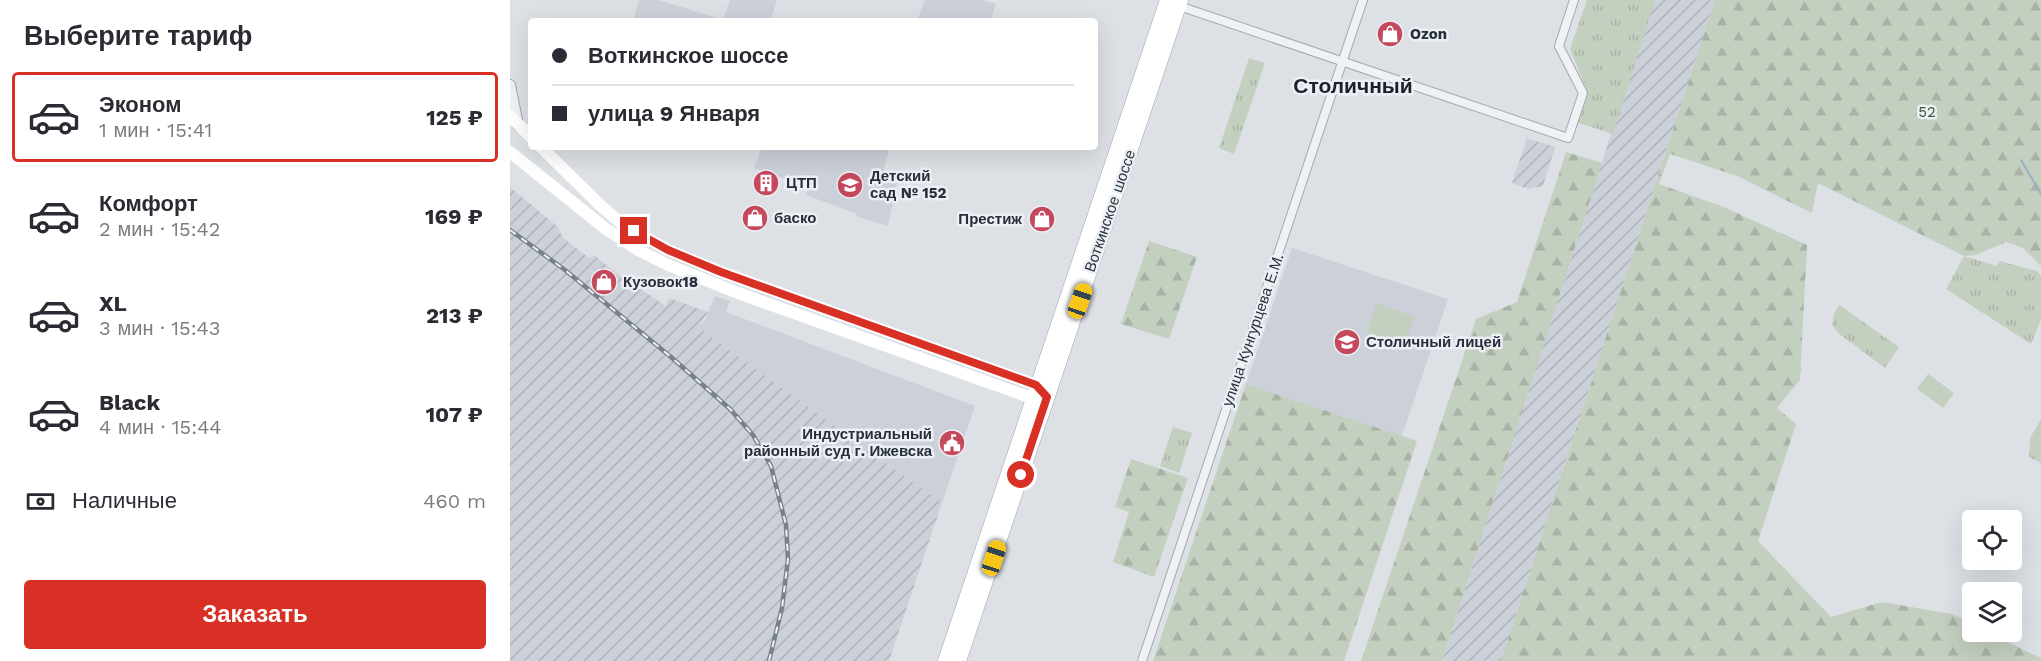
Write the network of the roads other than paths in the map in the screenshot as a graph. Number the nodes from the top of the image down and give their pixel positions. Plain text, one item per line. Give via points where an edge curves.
1 (1364, 0) edge
2 (1574, 0) edge
3 (1175, 2) edge
4 (1343, 62) junction
5 (510, 89) edge
6 (514, 121) edge
7 (528, 134) edge
8 (544, 150) edge
9 (510, 152) edge
10 (743, 280) junction
11 (738, 293) junction
12 (1034, 392) junction
13 (1047, 397) junction
14 (945, 661) edge
15 (959, 661) edge
16 (1142, 661) edge

1 - 4 street, улица Кунгурцева Е.М.
2 - 4 street via 1559,46 1583,93 1568,138
3 - 4 street
3 - 12 main road, Воткинское шоссе
3 - 13 main road, Воткинское шоссе
4 - 16 street, улица Кунгурцева Е.М.
5 - 6 street
6 - 7 main road
8 - 10 main road via 622,224 668,250
9 - 11 main road via 606,229 640,251
10 - 11 main road
10 - 12 main road
11 - 12 main road
12 - 13 main road
12 - 14 main road, Воткинское шоссе
13 - 15 main road, Воткинское шоссе

